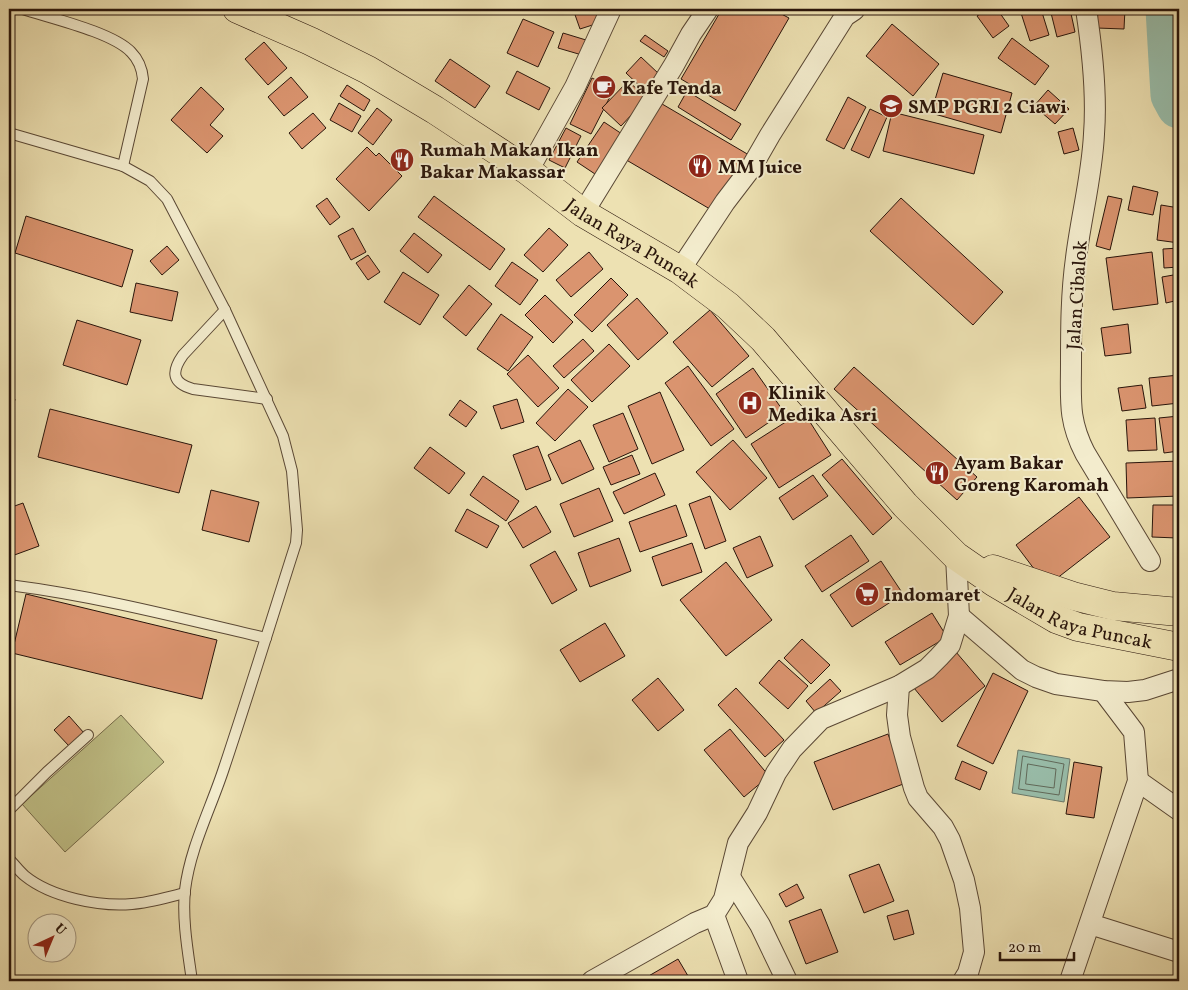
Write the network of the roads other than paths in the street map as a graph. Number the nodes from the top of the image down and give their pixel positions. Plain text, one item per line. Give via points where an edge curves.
1 (22, 9) edge
2 (237, 9) edge
3 (611, 9) edge
4 (708, 9) edge
5 (1086, 9) edge
6 (854, 10) edge
7 (9, 133) edge
8 (123, 166) junction
9 (528, 171) junction
10 (583, 213) junction
11 (680, 270) junction
12 (225, 310) junction
13 (267, 399) junction
14 (959, 558) junction
15 (1150, 561) dead end
16 (998, 577) junction
17 (9, 585) edge
18 (1179, 612) edge
19 (959, 616) junction
20 (266, 638) junction
21 (1179, 647) edge
22 (1179, 679) edge
23 (899, 686) junction
24 (1103, 691) junction
25 (88, 735) dead end
26 (1138, 780) junction
27 (9, 810) edge
28 (1179, 810) edge
29 (9, 859) edge
30 (730, 877) junction
31 (185, 893) junction
32 (714, 915) junction
33 (1090, 924) junction
34 (1179, 952) edge
35 (192, 981) edge
36 (592, 981) edge
37 (738, 981) edge
38 (787, 981) edge
39 (962, 981) edge
40 (1070, 981) edge

1 - 8 lane via 111,38 125,46 138,60 143,80
2 - 9 highway, Jalan Raya Puncak via 368,70
3 - 9 street via 574,87
4 - 10 street
5 - 15 street, Jalan Cibalok via 1095,120 1072,295 1072,422 1085,453
6 - 11 street via 845,16 751,168
7 - 8 lane
8 - 12 lane via 150,181 167,199
9 - 10 highway, Jalan Raya Puncak
10 - 11 highway, Jalan Raya Puncak
11 - 14 highway, Jalan Raya Puncak via 728,306 763,339 905,505
12 - 13 lane
12 - 13 lane via 182,354 176,378 193,389
13 - 20 lane via 289,455 297,530 296,543
14 - 16 highway, Jalan Raya Puncak
14 - 19 street
16 - 18 highway, Jalan Raya Puncak via 1113,606
16 - 21 highway, Jalan Raya Puncak via 1056,619 1078,627
17 - 20 lane via 123,605
19 - 23 street via 950,645 927,668
19 - 24 street via 1022,670 1056,684
20 - 31 lane via 196,846
22 - 24 street via 1145,690
23 - 30 street via 821,719 797,742 738,843
23 - 39 street via 897,715 900,737 914,788 950,840 970,908 974,952
24 - 26 street via 1134,732
25 - 27 lane
26 - 28 street
26 - 33 street
29 - 31 lane via 24,875 42,886 84,901 132,904
30 - 32 street via 724,899
30 - 38 street via 760,925
31 - 35 lane
32 - 36 street
32 - 37 street
33 - 34 street
33 - 40 street

